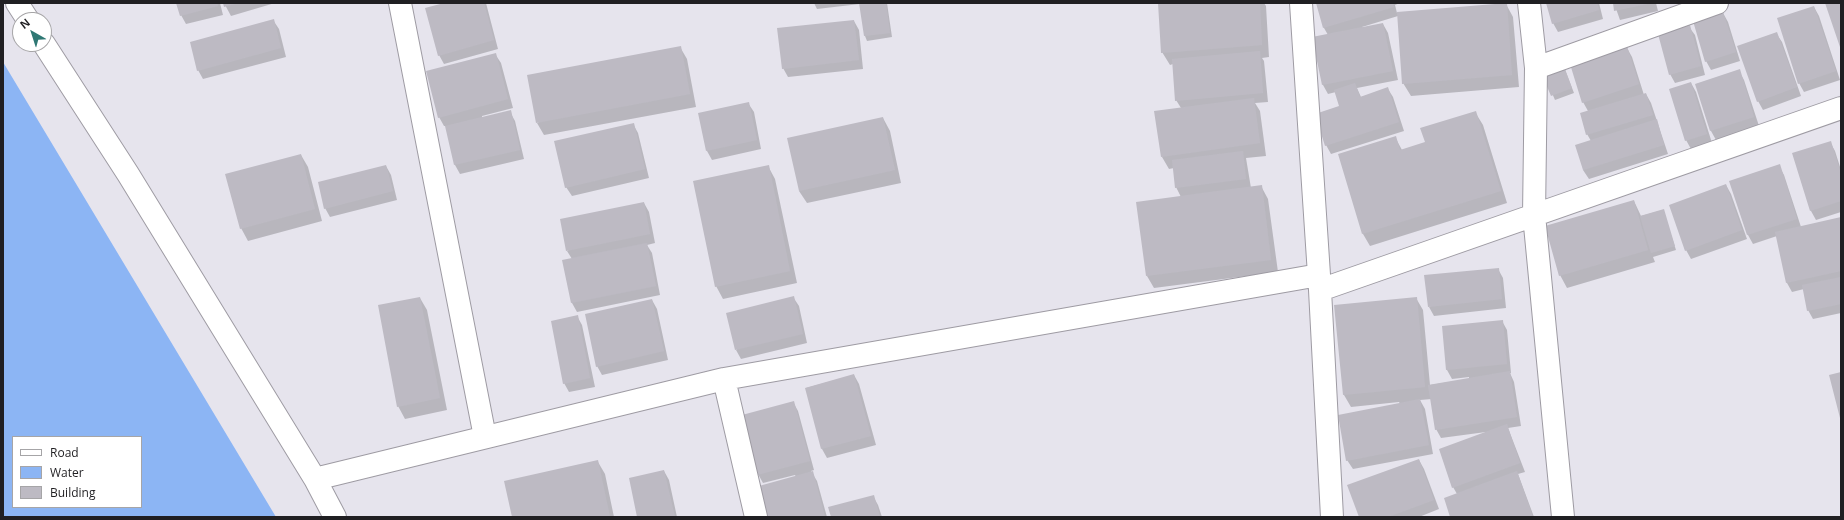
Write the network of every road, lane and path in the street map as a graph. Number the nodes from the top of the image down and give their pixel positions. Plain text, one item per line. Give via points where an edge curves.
1 (17, 3) edge
2 (400, 3) edge
3 (1301, 3) edge
4 (1529, 3) edge
5 (1717, 3) edge
6 (23, 12) edge
7 (49, 52) edge
8 (1536, 68) junction
9 (1841, 108) edge
10 (1534, 215) junction
11 (1320, 282) junction
12 (724, 379) junction
13 (485, 437) junction
14 (315, 479) junction
15 (335, 517) edge
16 (756, 517) edge
17 (1332, 517) edge
18 (1563, 517) edge

1 - 6 street
2 - 13 street
3 - 11 street
4 - 8 street
5 - 8 street
7 - 14 street via 128,174
8 - 10 street
9 - 10 street
10 - 11 street
10 - 18 street
11 - 12 street
11 - 17 street
12 - 13 street
12 - 16 street
13 - 14 street
14 - 15 street

